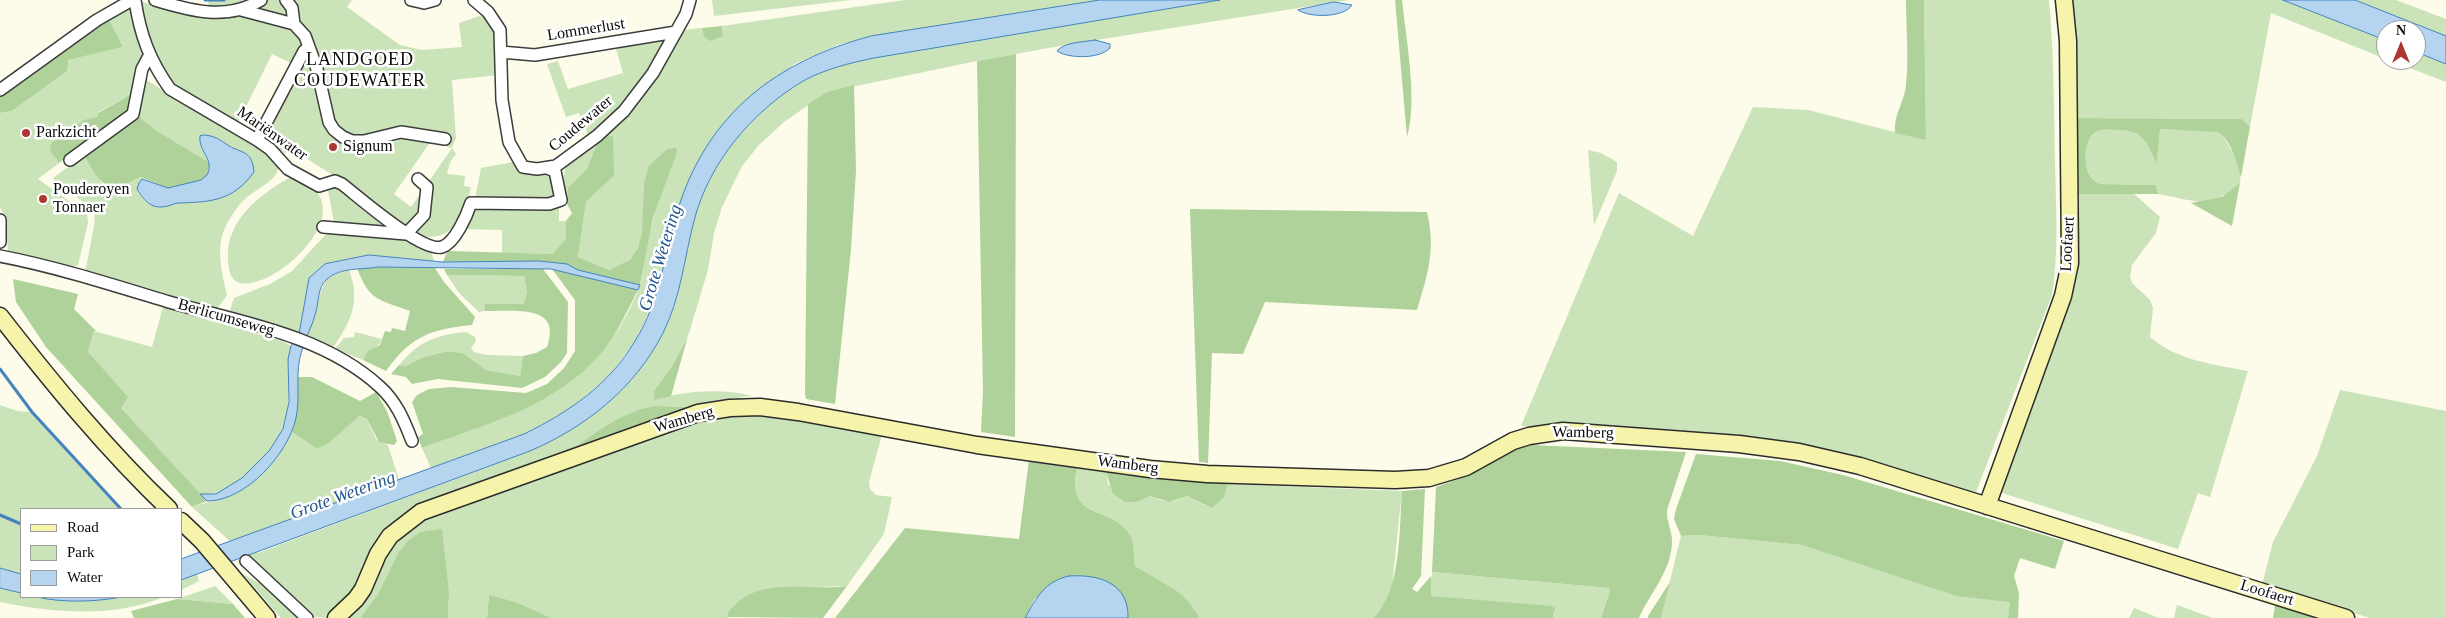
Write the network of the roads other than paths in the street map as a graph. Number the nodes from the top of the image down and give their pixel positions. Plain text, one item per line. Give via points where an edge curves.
1 (134, 0) edge
2 (155, 0) edge
3 (261, 0) edge
4 (286, 0) edge
5 (411, 0) edge
6 (435, 0) edge
7 (474, 0) edge
8 (690, 0) edge
9 (2064, 0) edge
10 (241, 10) junction
11 (294, 24) junction
12 (676, 32) junction
13 (309, 47) junction
14 (501, 52) junction
15 (149, 56) junction
16 (1, 90) edge
17 (445, 139) dead end
18 (257, 140) junction
19 (70, 160) dead end
20 (547, 168) junction
21 (418, 179) dead end
22 (0, 220) edge
23 (324, 227) dead end
24 (406, 234) junction
25 (0, 242) edge
26 (0, 256) edge
27 (0, 316) edge
28 (412, 441) dead end
29 (1983, 504) junction
30 (168, 508) edge
31 (182, 522) edge
32 (246, 561) dead end
33 (267, 618) edge
34 (307, 618) edge
35 (336, 618) edge
36 (2346, 618) edge

1 - 15 street, Mariënwater
1 - 16 street
2 - 10 street via 203,12
3 - 10 street
4 - 11 street via 292,8
5 - 6 street via 424,3
7 - 14 street, Coudewater via 488,12 500,30
8 - 12 street, Coudewater
9 - 29 street, Loofaert via 2068,40 2070,263 2062,296
10 - 11 street
11 - 13 street via 305,36
12 - 14 street, Lommerlust via 535,55
12 - 20 street, Coudewater via 653,73 624,111 597,136 556,166
13 - 17 street via 329,122 343,137 364,141 412,132
13 - 18 street
14 - 20 street, Coudewater via 502,100 508,142 523,167
15 - 18 street, Mariënwater via 170,90
15 - 19 street via 142,69 133,114
18 - 24 street, Mariënwater via 288,169 319,186 335,181 342,184
20 - 24 street, Mariënwater via 555,171 560,200 549,204 471,203 465,219 445,245 434,248
21 - 24 street via 427,187 424,215
22 - 25 street
23 - 24 street
26 - 28 street, Berlicumseweg via 81,276 313,346 347,362 379,386 393,400
27 - 30 street via 51,382
29 - 35 street, Wamberg via 1860,466 1808,454 1668,437 1543,432 1513,441 1448,474 1395,480 1150,469 931,437 798,412 760,407 730,408 698,413 421,512 390,536 378,554 363,589
29 - 36 street, Loofaert
31 - 33 street
32 - 34 street

